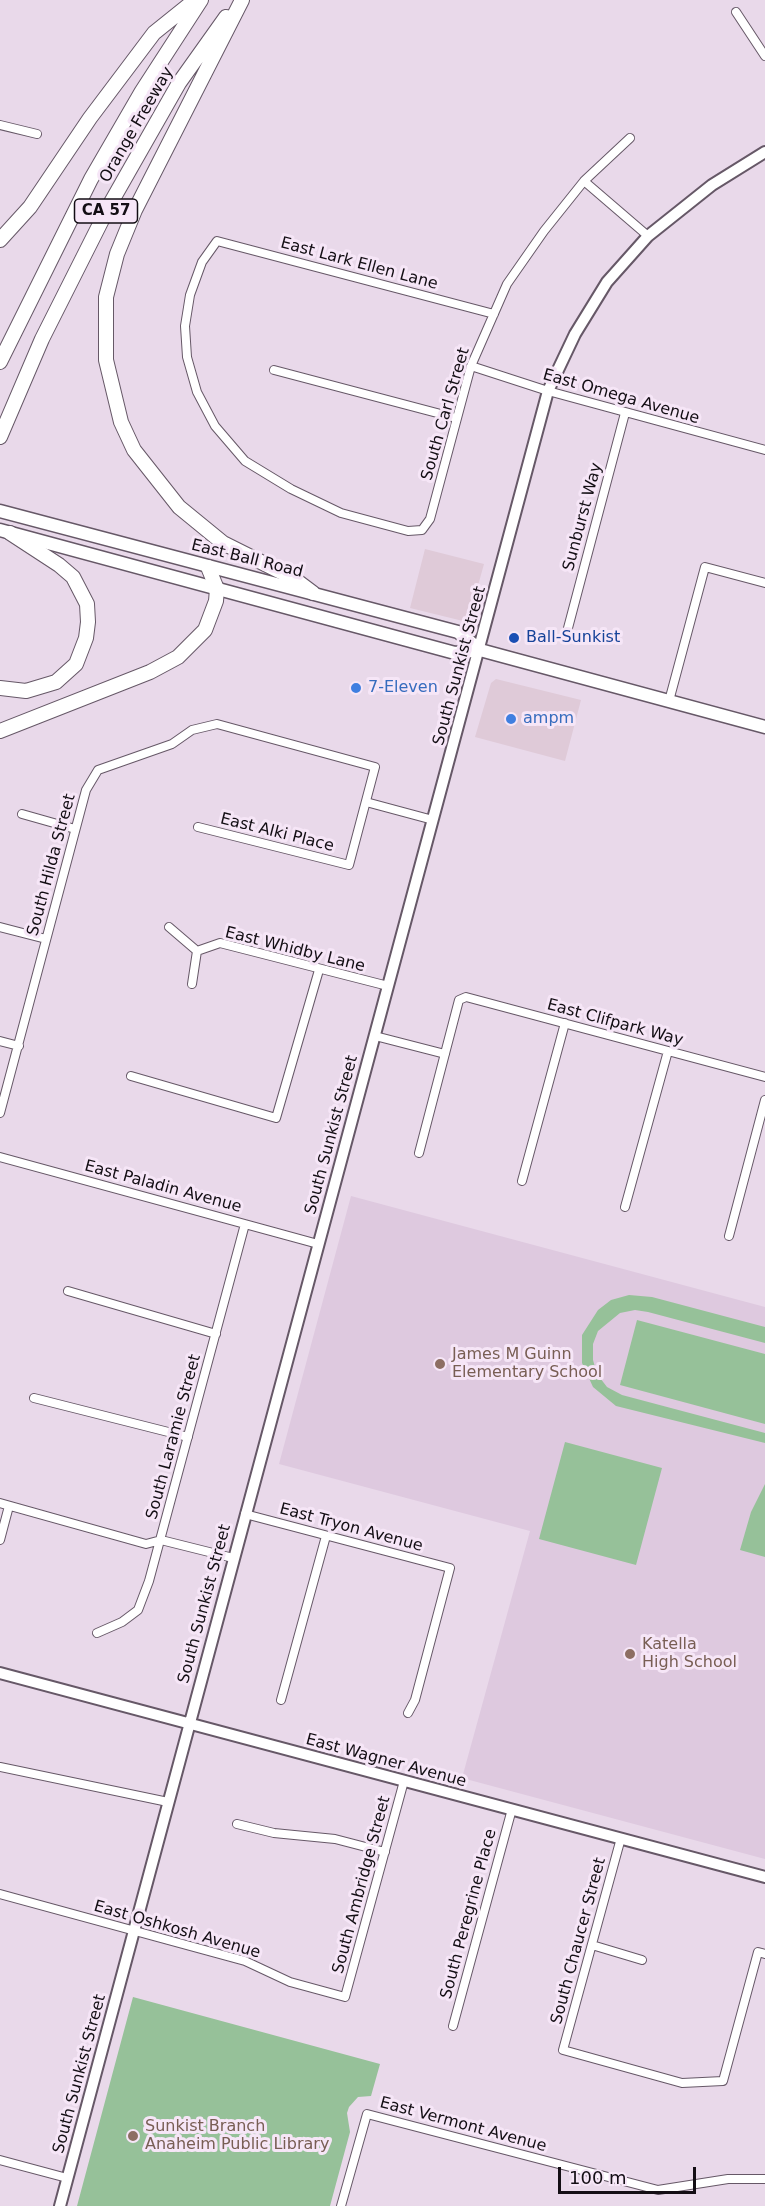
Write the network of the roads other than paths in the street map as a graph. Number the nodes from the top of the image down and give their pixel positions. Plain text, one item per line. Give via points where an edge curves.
1 (195, 0) edge
2 (201, 0) edge
3 (238, 0) edge
4 (242, 0) edge
5 (736, 12) dead end
6 (765, 56) edge
7 (0, 126) edge
8 (37, 134) dead end
9 (630, 138) dead end
10 (765, 152) edge
11 (585, 181) junction
12 (648, 236) junction
13 (0, 240) edge
14 (494, 314) junction
15 (0, 362) edge
16 (471, 366) junction
17 (274, 370) dead end
18 (548, 392) junction
19 (625, 413) junction
20 (456, 418) junction
21 (1, 434) edge
22 (765, 450) edge
23 (2, 512) edge
24 (422, 530) joint
25 (5, 532) edge
26 (208, 567) junction
27 (765, 583) edge
28 (217, 589) junction
29 (312, 593) junction
30 (568, 628) dead end
31 (480, 650) junction
32 (0, 688) edge
33 (669, 701) junction
34 (765, 727) edge
35 (0, 731) edge
36 (366, 802) junction
37 (22, 814) dead end
38 (433, 820) junction
39 (198, 827) dead end
40 (75, 829) junction
41 (0, 927) edge
42 (169, 927) dead end
43 (46, 939) junction
44 (197, 951) junction
45 (319, 970) junction
46 (192, 984) dead end
47 (388, 986) junction
48 (565, 1023) junction
49 (375, 1036) junction
50 (0, 1041) edge
51 (19, 1046) junction
52 (668, 1051) junction
53 (445, 1054) junction
54 (131, 1076) dead end
55 (765, 1077) edge
56 (765, 1100) edge
57 (0, 1113) edge
58 (419, 1153) dead end
59 (0, 1157) edge
60 (522, 1180) dead end
61 (624, 1207) dead end
62 (245, 1224) junction
63 (729, 1236) dead end
64 (318, 1244) junction
65 (68, 1291) dead end
66 (216, 1334) junction
67 (34, 1398) dead end
68 (188, 1437) junction
69 (0, 1503) edge
70 (9, 1506) junction
71 (245, 1514) junction
72 (326, 1536) junction
73 (0, 1540) edge
74 (161, 1540) junction
75 (233, 1558) junction
76 (97, 1633) dead end
77 (0, 1673) edge
78 (281, 1700) dead end
79 (408, 1713) dead end
80 (188, 1724) junction
81 (0, 1767) edge
82 (404, 1781) junction
83 (168, 1802) junction
84 (512, 1809) junction
85 (237, 1824) dead end
86 (621, 1838) junction
87 (385, 1852) junction
88 (765, 1877) edge
89 (0, 1894) edge
90 (134, 1930) junction
91 (592, 1945) junction
92 (761, 1953) edge
93 (642, 1960) dead end
94 (345, 1997) joint
95 (453, 2026) dead end
96 (0, 2160) edge
97 (67, 2178) junction
98 (765, 2179) edge
99 (60, 2206) edge
100 (341, 2206) edge

1 - 13 highway via 154,33 30,207
2 - 15 highway, Orange Freeway / CA 57 via 91,179
3 - 21 highway, Orange Freeway / CA 57 via 179,83 109,206 42,339
4 - 29 highway via 135,210 117,254 106,297 106,360 118,413 134,450 179,507 223,543 293,578
5 - 6 street
7 - 8 street
9 - 11 street, South Carl Street
10 - 12 street, South Sunkist Street via 712,185
11 - 12 street
11 - 14 street, South Carl Street via 507,284
12 - 18 street, South Sunkist Street via 607,282 575,334
14 - 16 street, South Carl Street
14 - 24 street, East Lark Ellen Lane via 217,241 202,262 190,295 185,326 187,357 197,392 215,426 245,460 291,489 341,513 408,531
16 - 18 street, East Omega Avenue
16 - 20 street, South Carl Street
17 - 20 street
18 - 19 street, East Omega Avenue
18 - 31 street, South Sunkist Street
19 - 22 street, East Omega Avenue
19 - 30 street, Sunburst Way
20 - 24 street, South Carl Street via 430,519
23 - 26 main road, East Ball Road
25 - 28 main road, East Ball Road
25 - 32 highway via 73,577 87,604 88,622 76,664 56,682 26,692
26 - 28 highway
26 - 29 main road, East Ball Road
27 - 33 street via 705,567
28 - 31 main road, East Ball Road via 455,653
28 - 35 highway via 205,630 178,657 150,672
29 - 31 main road, East Ball Road via 458,632
31 - 33 main road, East Ball Road
31 - 38 street, South Sunkist Street
33 - 34 main road, East Ball Road
36 - 38 street
36 - 39 street, East Alki Place via 349,866
36 - 40 street, South Hilda Street via 375,767 217,724 192,730 172,744 98,770 86,790
37 - 40 street
38 - 47 street, South Sunkist Street
40 - 43 street, South Hilda Street
41 - 43 street
42 - 44 street
43 - 51 street, South Hilda Street
44 - 45 street, East Whidby Lane via 220,943
44 - 46 street
45 - 47 street, East Whidby Lane
45 - 54 street via 276,1118
47 - 49 street, South Sunkist Street
48 - 52 street, East Clifpark Way
48 - 53 street, East Clifpark Way via 466,997 459,1000
48 - 60 street
49 - 53 street
49 - 64 street, South Sunkist Street
50 - 51 street
51 - 57 street, South Hilda Street
52 - 55 street, East Clifpark Way
52 - 61 street
53 - 58 street
56 - 63 street
59 - 62 street, East Paladin Avenue
62 - 64 street, East Paladin Avenue
62 - 66 street, South Laramie Street
64 - 71 street, South Sunkist Street
65 - 66 street
66 - 68 street, South Laramie Street
67 - 68 street
68 - 74 street, South Laramie Street
69 - 70 street
70 - 73 street
70 - 74 street via 146,1544
71 - 72 street, East Tryon Avenue
71 - 75 street, South Sunkist Street
72 - 78 street
72 - 79 street, East Tryon Avenue via 450,1568 415,1700
74 - 75 street
74 - 76 street, South Laramie Street via 138,1610
75 - 80 street, South Sunkist Street
77 - 80 street, East Wagner Avenue
80 - 82 street, East Wagner Avenue
80 - 83 street, South Sunkist Street
81 - 83 street
82 - 84 street, East Wagner Avenue
82 - 87 street, South Ambridge Street
83 - 90 street, South Sunkist Street
84 - 86 street, East Wagner Avenue
84 - 95 street, South Peregrine Place
85 - 87 street via 274,1833 335,1839
86 - 88 street, East Wagner Avenue
86 - 91 street, South Chaucer Street
87 - 94 street, South Ambridge Street
89 - 90 street, East Oshkosh Avenue
90 - 94 street, East Oshkosh Avenue via 244,1960 291,1982
90 - 97 street, South Sunkist Street
91 - 92 street, South Chaucer Street via 563,2050 682,2083 723,2081
91 - 93 street
96 - 97 street
97 - 99 street, South Sunkist Street
98 - 100 street, East Vermont Avenue via 728,2179 658,2190 366,2114

